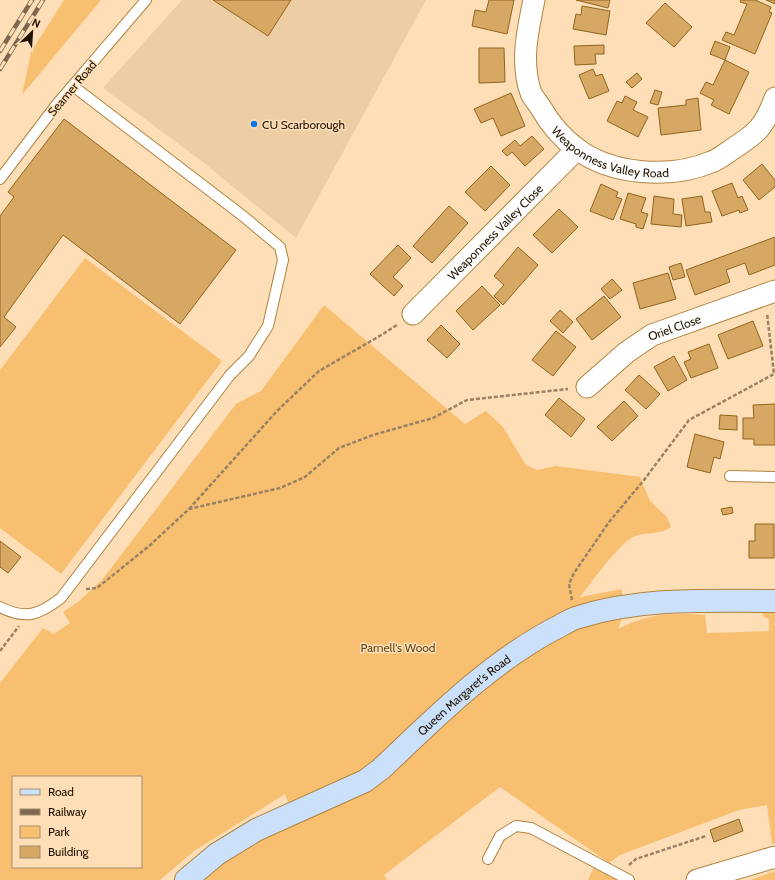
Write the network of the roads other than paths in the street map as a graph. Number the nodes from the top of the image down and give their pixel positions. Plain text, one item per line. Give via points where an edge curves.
1 (146, 0) edge
2 (534, 0) edge
3 (73, 86) junction
4 (775, 98) edge
5 (577, 149) junction
6 (0, 179) edge
7 (770, 292) edge
8 (413, 314) road end
9 (587, 387) road end
10 (730, 476) dead end
11 (775, 477) edge
12 (775, 601) edge
13 (0, 607) edge
14 (775, 857) edge
15 (488, 859) dead end
16 (186, 880) edge
17 (629, 880) edge
18 (697, 880) edge

1 - 3 lane, Seamer Road
2 - 5 street, Weaponness Valley Road via 526,38 526,68 531,93 551,125
3 - 6 lane, Seamer Road
3 - 13 lane via 243,216 280,247 284,260 268,326 249,356 230,375 65,592 50,606 27,616
4 - 5 street, Weaponness Valley Road via 771,111 756,134 711,162 679,171 659,172 621,168
5 - 8 street, Weaponness Valley Close
7 - 9 street, Oriel Close via 652,336 627,352
10 - 11 lane
12 - 16 main road, Queen Margaret's Road via 690,601 626,606 578,617 537,638 490,671 365,781 256,830 217,854
14 - 18 street
15 - 17 lane via 500,836 516,826 531,828

